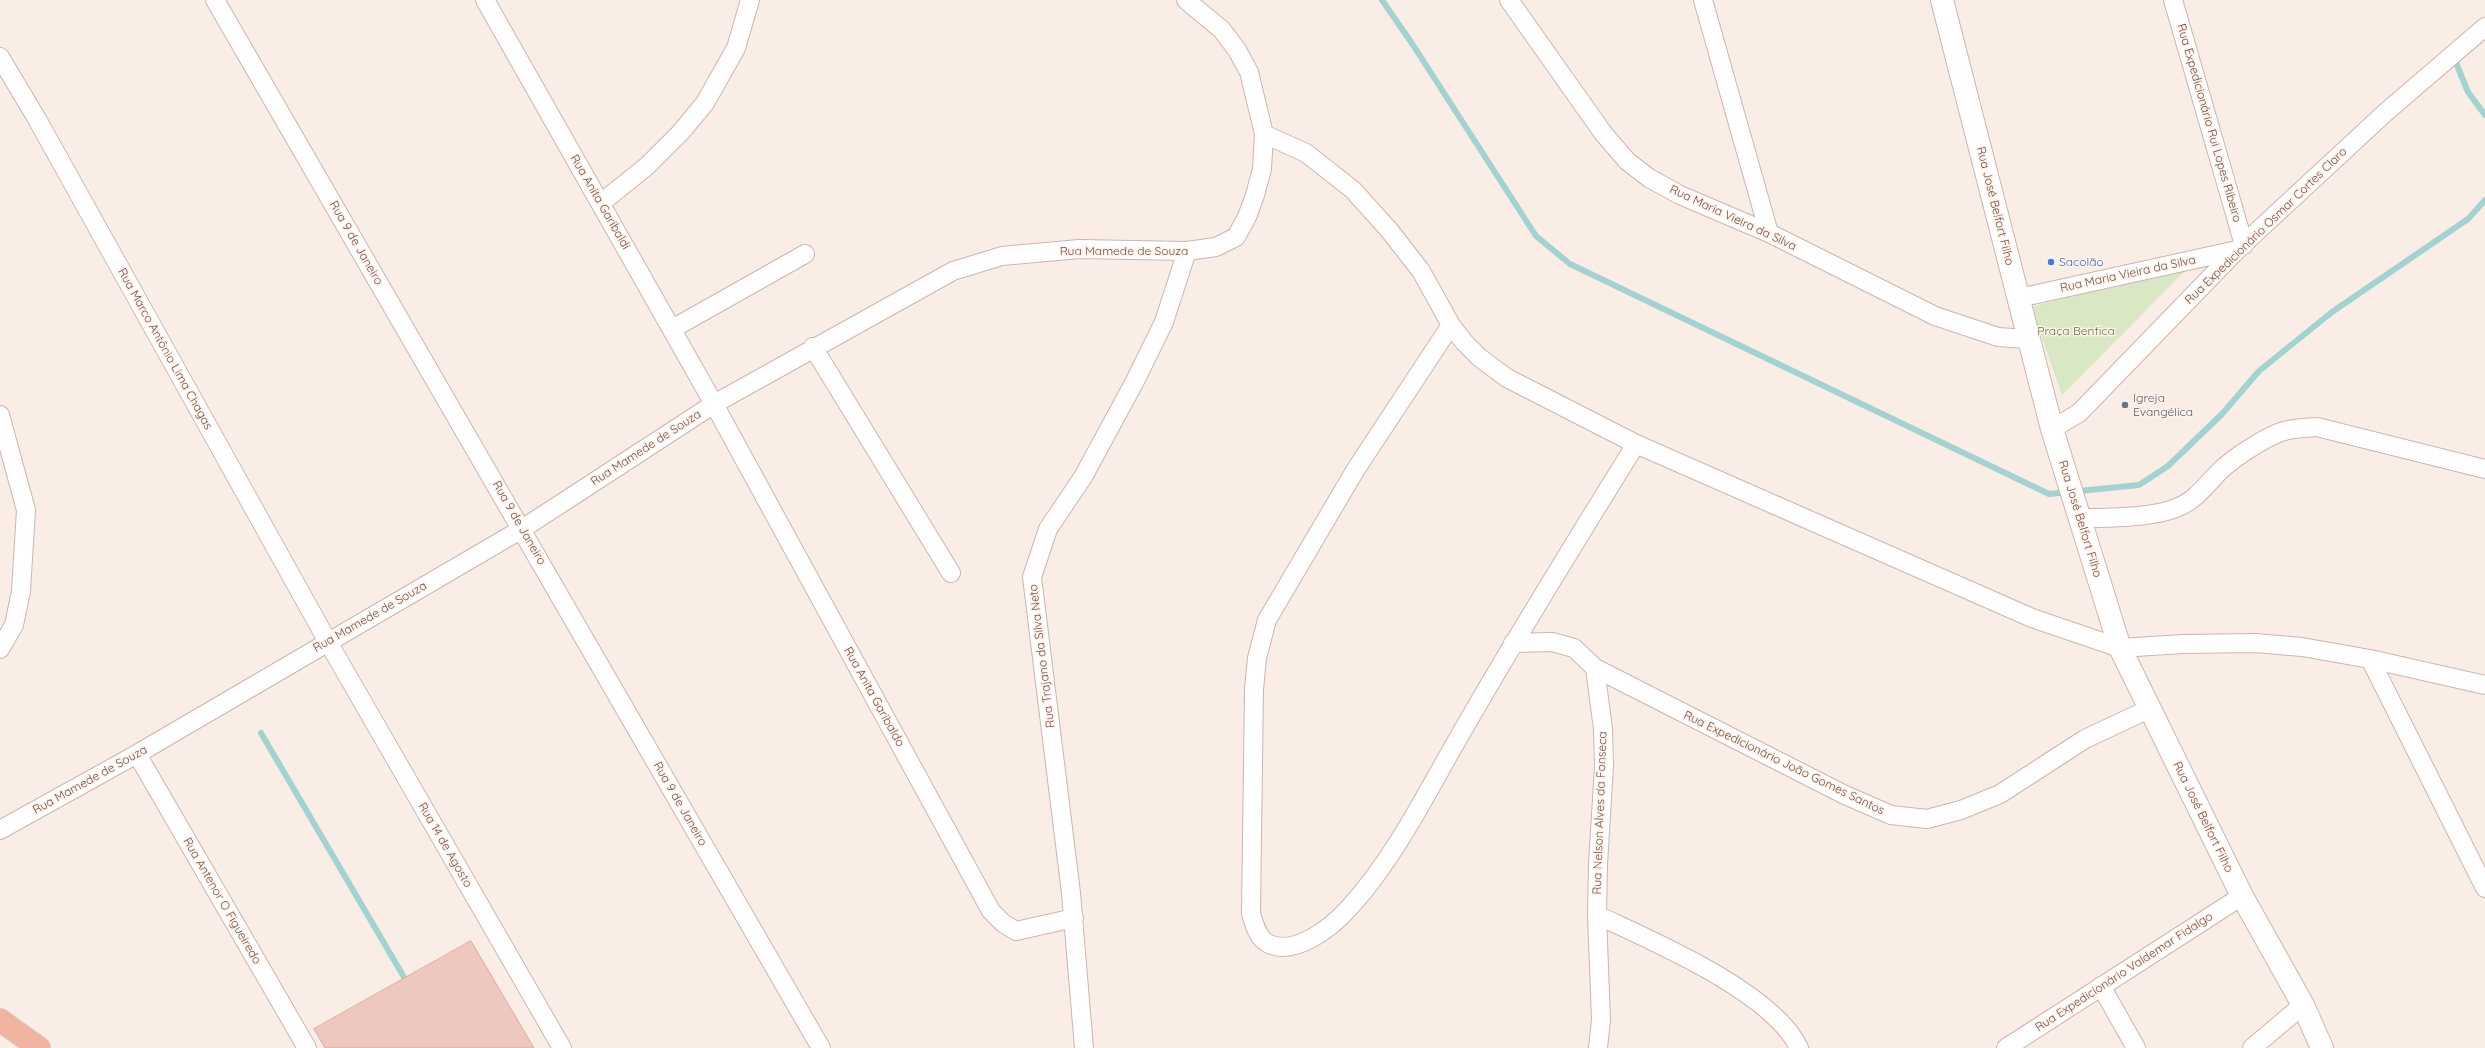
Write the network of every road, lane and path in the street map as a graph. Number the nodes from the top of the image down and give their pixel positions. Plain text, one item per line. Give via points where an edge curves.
1 (215, 0) edge
2 (485, 0) edge
3 (750, 0) edge
4 (1186, 0) edge
5 (1509, 0) edge
6 (1703, 0) edge
7 (1942, 0) edge
8 (2174, 0) edge
9 (2481, 38) edge
10 (0, 57) edge
11 (1264, 134) junction
12 (601, 203) junction
13 (1769, 233) junction
14 (2241, 248) junction
15 (1187, 252) junction
16 (805, 254) dead end
17 (2019, 298) junction
18 (1451, 325) junction
19 (672, 329) junction
20 (2028, 338) junction
21 (813, 347) junction
22 (714, 404) junction
23 (0, 415) edge
24 (2052, 429) junction
25 (1636, 444) junction
26 (2485, 469) edge
27 (2079, 518) junction
28 (522, 528) junction
29 (951, 573) dead end
30 (328, 642) junction
31 (1513, 643) junction
32 (2120, 648) junction
33 (0, 649) edge
34 (2370, 659) junction
35 (1595, 668) junction
36 (2485, 685) edge
37 (2149, 709) junction
38 (137, 754) junction
39 (0, 830) edge
40 (2485, 888) edge
41 (2242, 896) junction
42 (1597, 915) junction
43 (1074, 918) junction
44 (2101, 986) junction
45 (2303, 1005) junction
46 (0, 1020) edge
47 (39, 1048) edge
48 (307, 1048) edge
49 (562, 1048) edge
50 (821, 1048) edge
51 (1084, 1048) edge
52 (1598, 1048) edge
53 (1798, 1048) edge
54 (2006, 1048) edge
55 (2136, 1048) edge
56 (2252, 1048) edge
57 (2322, 1048) edge

1 - 28 street, Rua 9 de Janeiro
2 - 12 street, Rua Anita Garibaldi
3 - 12 street via 736,48 705,103 647,166
4 - 11 street, Rua Mamede de Souza via 1222,30 1237,50 1248,72
5 - 13 street, Rua Maria Vieira da Silva via 1579,102 1627,161 1649,178 1680,195
6 - 13 street
7 - 17 street, Rua José Belfort Filho
8 - 14 street, Rua Expedicionário Rui Lopes Ribeiro
9 - 14 street, Rua Expedicionário Osmar Cortes Claro via 2386,112
10 - 30 street, Rua Marco Antônio Lima Chagas
11 - 15 street, Rua Mamede de Souza via 1262,169 1256,195 1248,217 1236,237 1216,247
11 - 18 street via 1306,153 1353,190 1421,271
12 - 19 street, Rua Anita Garibaldi
13 - 20 street, Rua Maria Vieira da Silva via 1935,316 1998,338
14 - 17 street, Rua Maria Vieira da Silva
14 - 24 street, Rua Expedicionário Osmar Cortes Claro via 2079,413
15 - 21 street, Rua Mamede de Souza via 1079,249 1002,256 952,271
15 - 43 street, Rua Trajano da Silva Neto via 1164,322 1136,381 1083,477 1048,529 1032,577
16 - 19 street
17 - 20 street, Rua José Belfort Filho
18 - 25 street via 1475,352 1507,378
18 - 31 street via 1356,469 1267,620 1257,658 1254,689 1251,913 1256,931 1268,944 1282,947 1299,943 1320,933 1348,909 1378,873
19 - 22 street, Rua Anita Garibaldi
20 - 24 street, Rua José Belfort Filho
21 - 22 street, Rua Mamede de Souza
21 - 29 street
22 - 28 street, Rua Mamede de Souza
22 - 43 street, Rua Anita Garibaldo via 991,911 1016,931
23 - 33 street via 26,510 21,591 14,625
24 - 27 street, Rua José Belfort Filho
25 - 31 street
25 - 32 street via 2032,618
26 - 27 street via 2317,427 2300,428 2281,432 2263,442 2222,469 2203,491 2175,509 2133,515
27 - 32 street, Rua José Belfort Filho
28 - 30 street, Rua Mamede de Souza
28 - 50 street, Rua 9 de Janeiro
30 - 38 street, Rua Mamede de Souza
30 - 49 street, Rua 14 de Agosto
31 - 35 street via 1552,642 1574,648
32 - 34 street via 2183,644 2255,644 2302,647
32 - 37 street, Rua José Belfort Filho
34 - 36 street
34 - 40 street
35 - 37 street, Rua Expedicionário João Gomes Santos via 1845,795 1891,815 1927,819 1961,810 2000,794 2085,739
35 - 42 street, Rua Nelson Alves da Fonseca via 1603,729 1604,766
37 - 41 street, Rua José Belfort Filho
38 - 39 street, Rua Mamede de Souza
38 - 48 street, Rua Antenor O Figueiredo
41 - 44 street, Rua Expedicionário Valdemar Fidalgo
41 - 45 street, Rua José Belfort Filho
42 - 52 street, Rua Nelson Alves da Fonseca via 1601,1020
42 - 53 street via 1674,951 1745,993 1776,1018 1793,1037
43 - 51 street, Rua Trajano da Silva Neto
44 - 54 street, Rua Expedicionário Valdemar Fidalgo
44 - 55 street
45 - 56 street
45 - 57 street, Rua José Belfort Filho
46 - 47 highway

